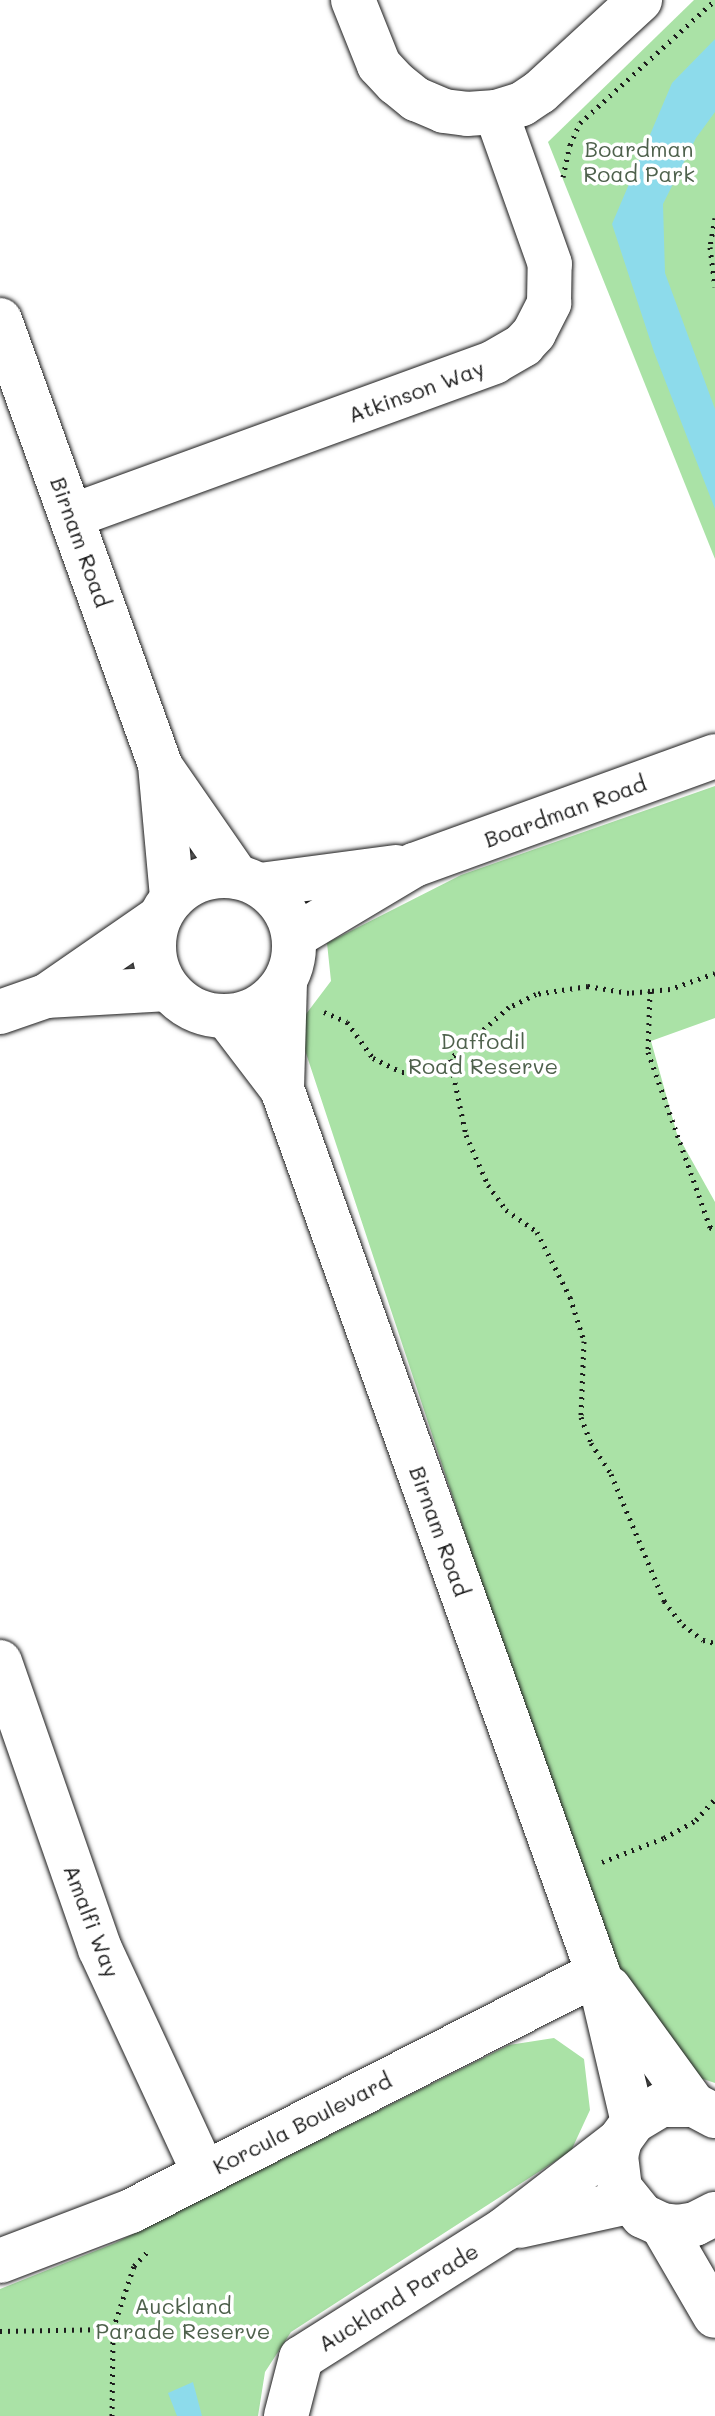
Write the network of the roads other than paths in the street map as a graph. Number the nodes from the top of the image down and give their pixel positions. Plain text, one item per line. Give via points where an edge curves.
1 (353, 0) edge
2 (640, 0) edge
3 (496, 112) junction
4 (0, 320) edge
5 (72, 516) junction
6 (715, 756) edge
7 (160, 765) junction
8 (414, 865) junction
9 (249, 881) junction
10 (166, 908) junction
11 (295, 936) junction
12 (168, 989) junction
13 (46, 996) junction
14 (299, 997) junction
15 (0, 1012) edge
16 (227, 1017) junction
17 (282, 1089) junction
18 (0, 1662) edge
19 (598, 1973) junction
20 (709, 2112) edge
21 (626, 2131) junction
22 (204, 2173) junction
23 (645, 2213) junction
24 (715, 2214) edge
25 (505, 2229) junction
26 (0, 2261) edge
27 (715, 2316) edge
28 (286, 2416) edge

1 - 3 street via 379,65 416,99 444,111
2 - 3 street via 540,92
3 - 5 street, Atkinson Way via 550,264 552,283 542,319 529,339 509,355
4 - 5 street, Birnam Road
5 - 7 street, Birnam Road
6 - 8 street, Boardman Road
7 - 9 street, Birnam Road
7 - 10 street, Birnam Road
8 - 9 street, Boardman Road
8 - 11 street, Boardman Road
9 - 10 street, Boardman Road via 214,876 191,884
9 - 11 street via 283,906
10 - 12 street via 154,955
10 - 13 street, Boardman Road
11 - 14 street
12 - 13 street, Boardman Road
12 - 16 street via 205,1014
13 - 15 street, Boardman Road
14 - 16 street
14 - 17 street, Birnam Road
16 - 17 street, Birnam Road
17 - 19 street, Birnam Road
18 - 22 street, Amalfi Way via 100,1949
19 - 20 street, Birnam Road
19 - 21 street, Birnam Road
19 - 22 street, Korcula Boulevard
20 - 21 street, Birnam Road via 661,2105
21 - 23 street, Birnam Road via 616,2172
21 - 25 street, Auckland Parade
22 - 26 street, Korcula Boulevard via 131,2211
23 - 24 street via 695,2224
23 - 25 street, Auckland Parade
23 - 27 street, Birnam Road
25 - 28 street, Auckland Parade via 301,2358

